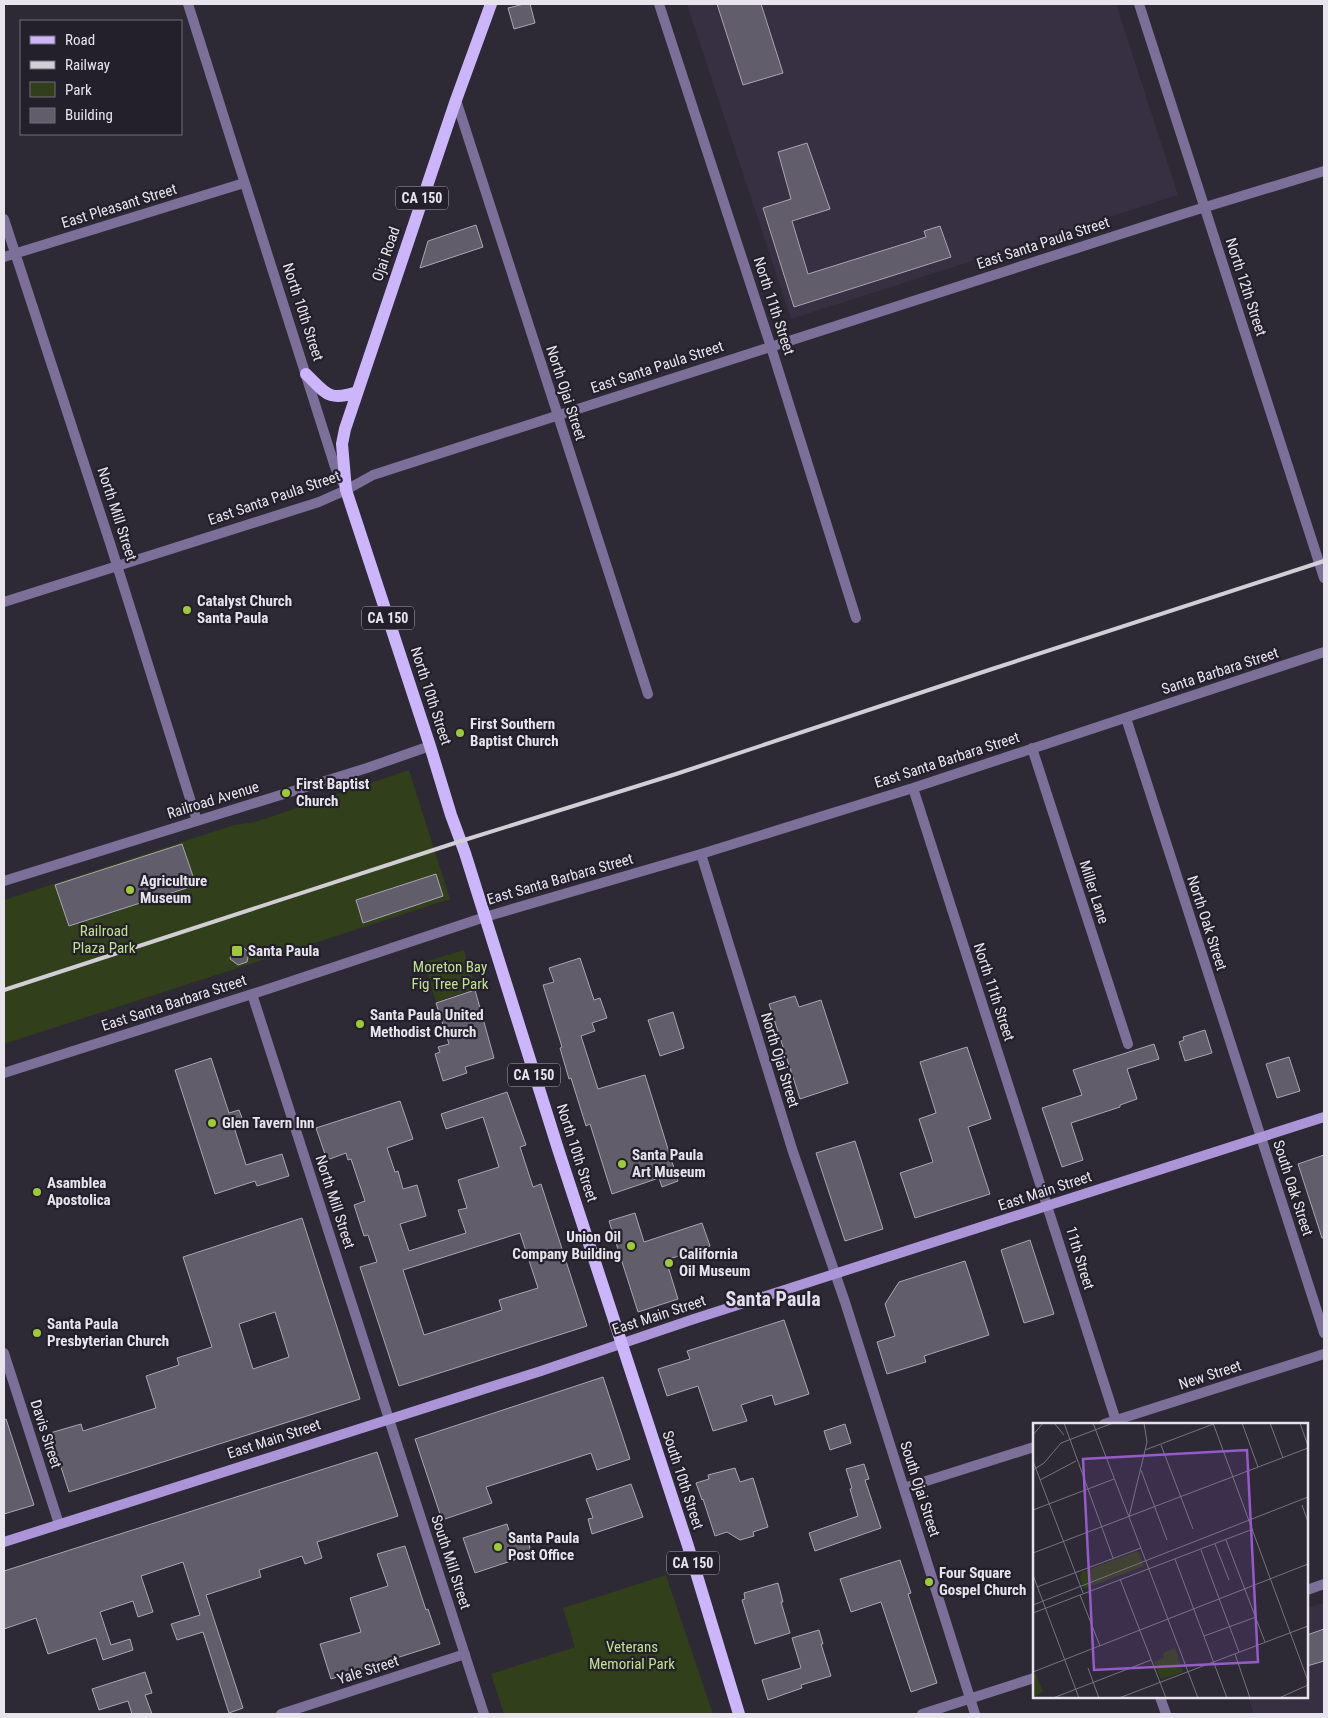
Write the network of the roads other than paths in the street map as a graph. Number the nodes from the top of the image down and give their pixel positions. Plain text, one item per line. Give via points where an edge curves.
1 (188, 4) edge
2 (491, 4) edge
3 (660, 4) edge
4 (1140, 4) edge
5 (456, 100) junction
6 (1324, 170) edge
7 (244, 183) junction
8 (1205, 208) junction
9 (4, 219) edge
10 (15, 254) junction
11 (4, 257) edge
12 (771, 346) junction
13 (306, 374) junction
14 (356, 392) junction
15 (557, 416) junction
16 (346, 490) junction
17 (118, 566) junction
18 (1324, 578) edge
19 (4, 602) edge
20 (856, 618) dead end
21 (1324, 652) edge
22 (648, 694) dead end
23 (1126, 718) junction
24 (430, 746) junction
25 (1032, 748) junction
26 (913, 788) junction
27 (197, 820) junction
28 (700, 854) junction
29 (4, 881) edge
30 (485, 917) junction
31 (252, 994) junction
32 (1128, 1044) dead end
33 (4, 1072) edge
34 (1324, 1117) edge
35 (1261, 1137) junction
36 (1048, 1206) junction
37 (835, 1274) junction
38 (1324, 1333) edge
39 (622, 1342) junction
40 (4, 1353) edge
41 (1324, 1354) edge
42 (389, 1418) junction
43 (1116, 1422) edge
44 (1033, 1447) edge
45 (904, 1488) junction
46 (59, 1524) junction
47 (4, 1542) edge
48 (1324, 1584) edge
49 (1308, 1590) edge
50 (464, 1654) junction
51 (1033, 1678) edge
52 (1160, 1698) edge
53 (970, 1699) junction
54 (281, 1714) edge
55 (484, 1714) edge
56 (739, 1714) edge
57 (922, 1714) edge
58 (975, 1714) edge
59 (1166, 1714) edge

1 - 7 street, North 10th Street
2 - 5 main road, Ojai Road / CA 150
3 - 12 street, North 11th Street
4 - 8 street, North 12th Street
5 - 14 main road, Ojai Road / CA 150
5 - 15 street, North Ojai Street
6 - 8 street, East Santa Paula Street
7 - 10 street, East Pleasant Street
7 - 13 street, North 10th Street
8 - 12 street, East Santa Paula Street
8 - 18 street, North 12th Street
9 - 10 street, North Mill Street
10 - 11 street, East Pleasant Street
10 - 17 street, North Mill Street
12 - 15 street, East Santa Paula Street
12 - 20 street, North 11th Street
13 - 14 main road via 331,396 338,398
13 - 16 street, North 10th Street via 335,467
14 - 16 main road, Ojai Road / CA 150 via 342,444
15 - 16 street, East Santa Paula Street via 373,475
15 - 22 street, North Ojai Street
16 - 17 street, East Santa Paula Street via 319,502
16 - 24 main road, North 10th Street / CA 150
17 - 19 street, East Santa Paula Street
17 - 27 street, North Mill Street
21 - 23 street, Santa Barbara Street
23 - 25 street, East Santa Barbara Street
23 - 35 street, North Oak Street
24 - 27 street, Railroad Avenue
24 - 30 main road, North 10th Street / CA 150
25 - 26 street, East Santa Barbara Street
25 - 32 street, Miller Lane
26 - 28 street, East Santa Barbara Street
26 - 36 street, North 11th Street
27 - 29 street, Railroad Avenue
28 - 30 street, East Santa Barbara Street
28 - 37 street, North Ojai Street via 793,1152
30 - 31 street, East Santa Barbara Street
30 - 39 main road, North 10th Street / CA 150
31 - 33 street, East Santa Barbara Street
31 - 42 street, North Mill Street
34 - 35 street, East Main Street
35 - 36 street, East Main Street
35 - 38 street, South Oak Street
36 - 37 street, East Main Street
36 - 43 street, 11th Street
37 - 39 street, East Main Street
37 - 45 street, South Ojai Street
39 - 42 street, East Main Street
39 - 56 main road, South 10th Street / CA 150
40 - 46 street, Davis Street
41 - 43 street, New Street
42 - 46 street, East Main Street
42 - 50 street, South Mill Street
44 - 45 street
45 - 53 street, South Ojai Street
46 - 47 street, East Main Street
48 - 49 street
50 - 54 street, Yale Street
50 - 55 street, South Mill Street
51 - 53 street
52 - 59 street
53 - 57 street
53 - 58 street, South Ojai Street

